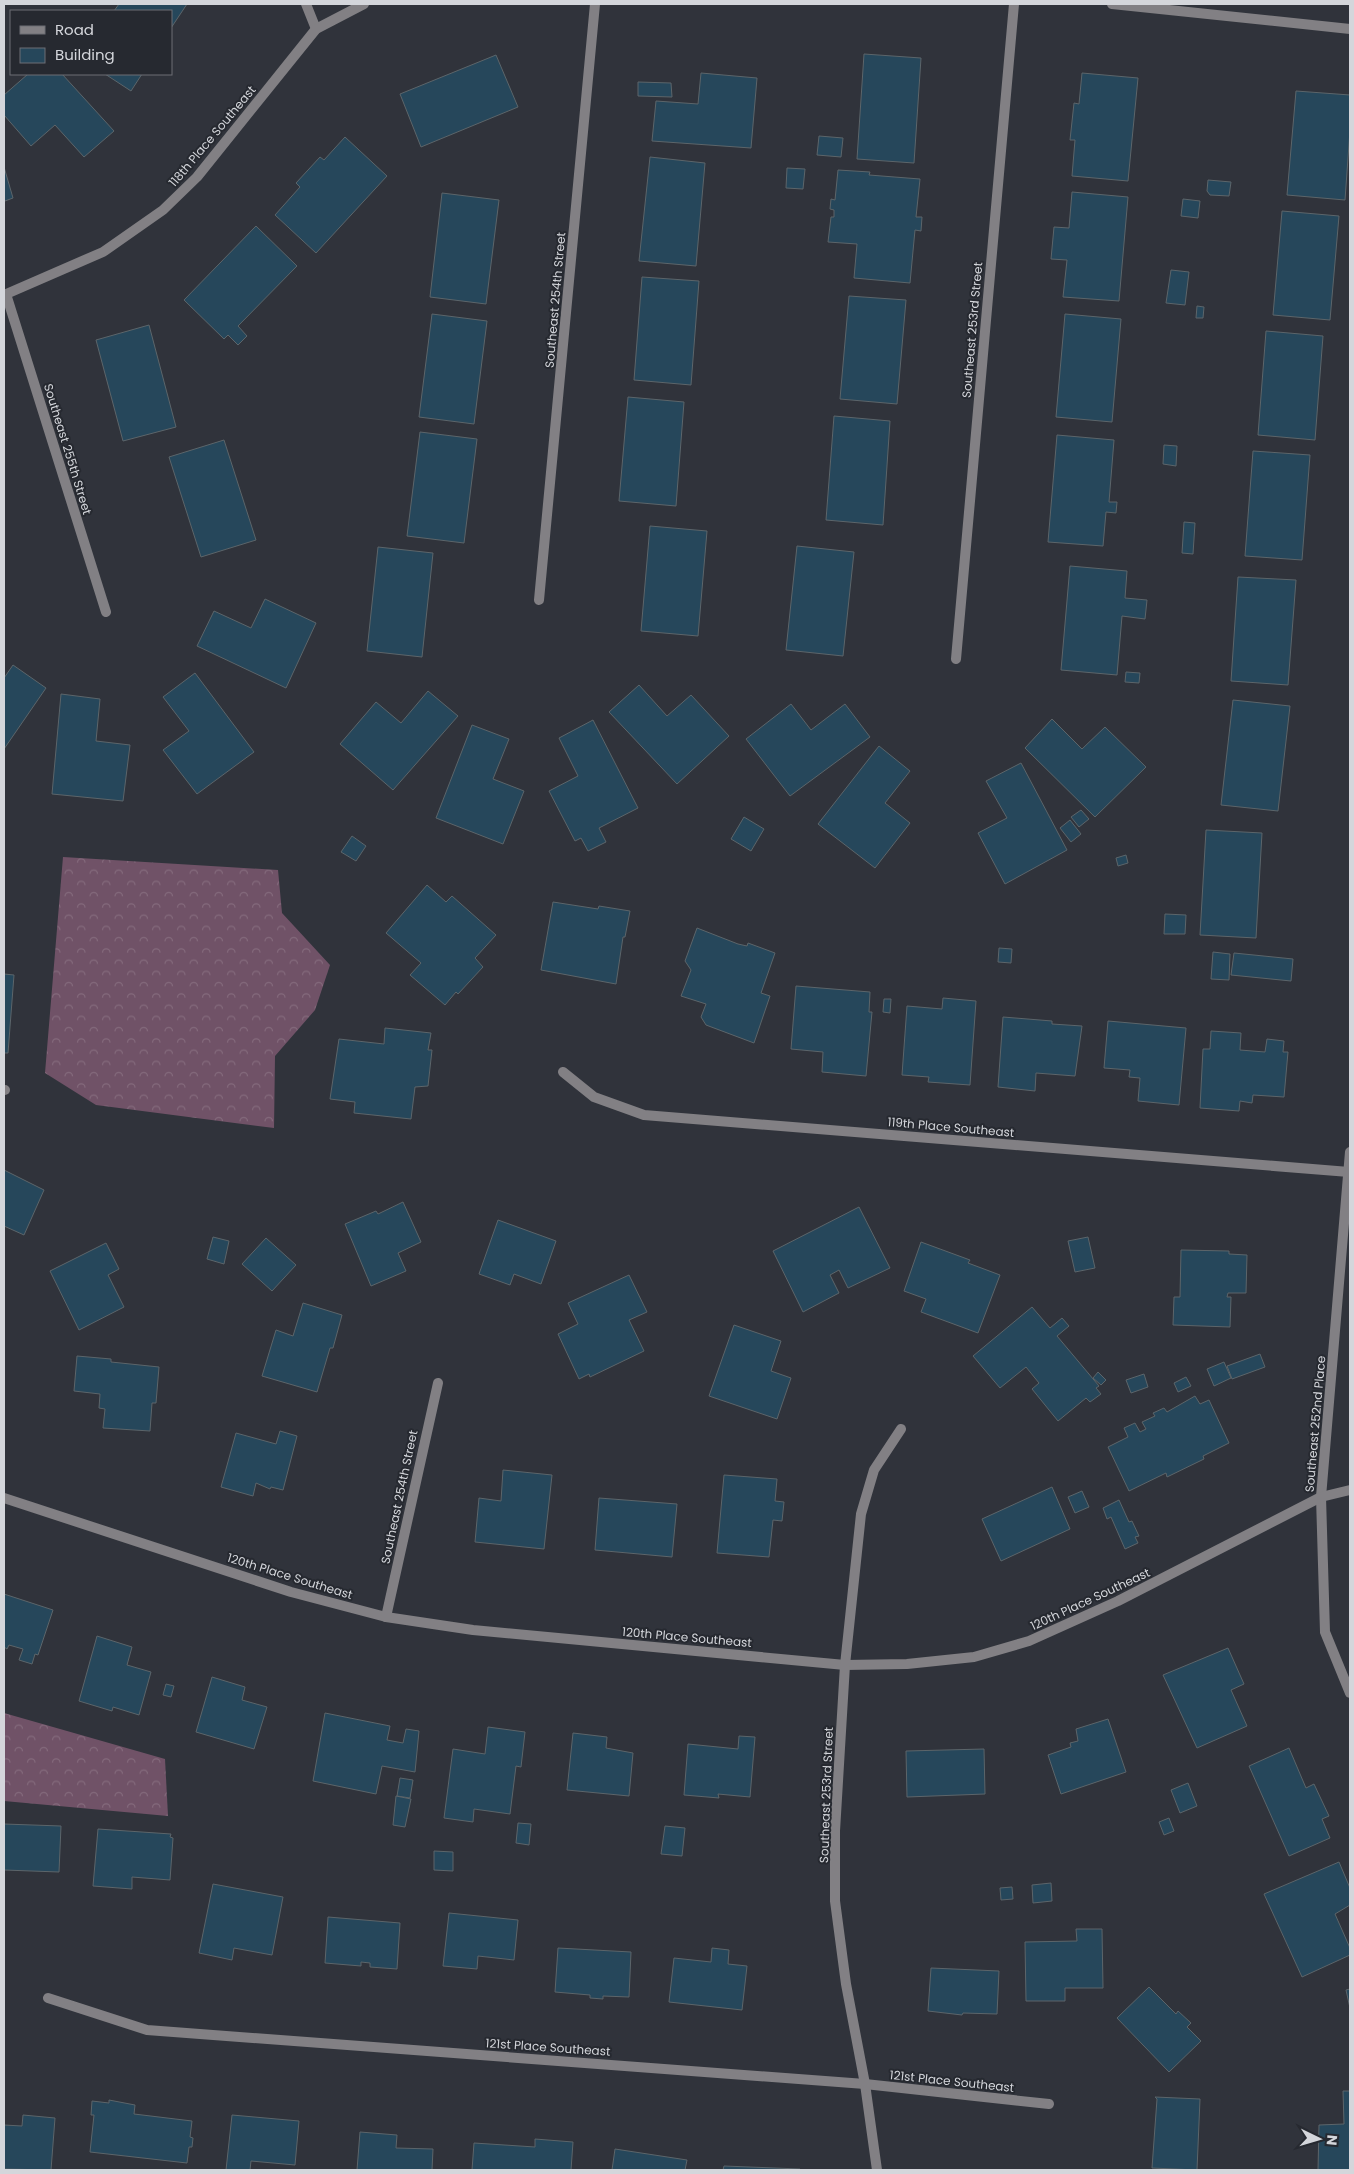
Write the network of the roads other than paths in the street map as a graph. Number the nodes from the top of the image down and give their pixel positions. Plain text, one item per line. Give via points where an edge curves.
1 (306, 4) edge
2 (364, 4) edge
3 (596, 4) edge
4 (1014, 4) edge
5 (1112, 4) edge
6 (316, 29) junction
7 (1350, 29) edge
8 (5, 294) edge
9 (539, 600) dead end
10 (106, 612) dead end
11 (956, 659) dead end
12 (563, 1072) dead end
13 (1350, 1152) edge
14 (1349, 1172) junction
15 (438, 1382) dead end
16 (901, 1429) dead end
17 (1350, 1490) edge
18 (1321, 1497) junction
19 (4, 1498) edge
20 (386, 1617) junction
21 (845, 1665) junction
22 (1350, 1693) edge
23 (48, 1998) dead end
24 (865, 2084) junction
25 (1049, 2104) dead end
26 (877, 2170) edge

1 - 6 street
2 - 6 street
3 - 9 street, Southeast 254th Street
4 - 11 street, Southeast 253rd Street
5 - 7 street
6 - 8 street, 118th Place Southeast via 197,177 164,210 103,252
8 - 10 street, Southeast 255th Street
12 - 14 street, 119th Place Southeast via 594,1097 644,1115
13 - 14 street, Southeast 252nd Place
14 - 18 street, Southeast 252nd Place
15 - 20 street, Southeast 254th Street
16 - 21 street, Southeast 253rd Street via 874,1470 861,1514
17 - 18 street, 120th Place Southeast
18 - 21 street, 120th Place Southeast via 1118,1601 1029,1641 974,1657 907,1664
18 - 22 street, Southeast 252nd Place via 1325,1632
19 - 20 street, 120th Place Southeast via 291,1592
20 - 21 street, 120th Place Southeast via 473,1630
21 - 24 street, Southeast 253rd Street via 836,1831 836,1901 846,1984
23 - 24 street, 121st Place Southeast via 147,2030
24 - 25 street, 121st Place Southeast
24 - 26 street, Southeast 253rd Street

